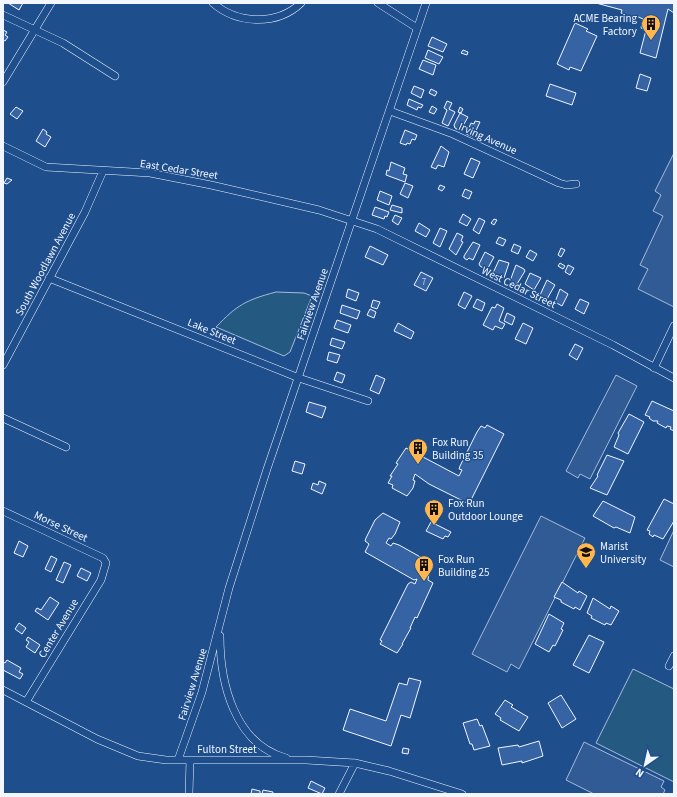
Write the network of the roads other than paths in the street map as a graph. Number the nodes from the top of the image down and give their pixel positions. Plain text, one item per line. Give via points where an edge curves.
1 (51, 3) edge
2 (213, 3) edge
3 (301, 3) edge
4 (378, 3) edge
5 (426, 3) edge
6 (3, 15) edge
7 (417, 28) junction
8 (34, 30) junction
9 (115, 76) dead end
10 (3, 82) edge
11 (390, 111) junction
12 (3, 146) edge
13 (104, 171) junction
14 (576, 184) dead end
15 (352, 220) junction
16 (49, 278) junction
17 (674, 326) edge
18 (3, 365) edge
19 (654, 368) junction
20 (299, 378) junction
21 (674, 378) edge
22 (368, 401) dead end
23 (3, 418) edge
24 (66, 447) dead end
25 (3, 511) edge
26 (106, 564) joint
27 (223, 612) junction
28 (674, 656) edge
29 (669, 666) dead end
30 (3, 690) edge
31 (26, 702) junction
32 (178, 760) junction
33 (190, 760) junction
34 (300, 760) junction
35 (355, 763) junction
36 (189, 794) edge
37 (339, 794) edge
38 (462, 794) edge

1 - 8 street
2 - 3 street via 231,15 271,19 283,15
4 - 7 street
5 - 7 street, Fairview Avenue
6 - 8 street
7 - 11 street, Fairview Avenue
8 - 9 street via 63,42
8 - 10 street
11 - 14 street, Irving Avenue via 453,134 559,183
11 - 15 street, Fairview Avenue
12 - 13 street, East Cedar Street via 46,167
13 - 15 street, East Cedar Street via 150,173 211,185
13 - 16 street, South Woodlawn Avenue
15 - 19 street, West Cedar Street via 377,229 613,344
15 - 20 street, Fairview Avenue
16 - 18 street, South Woodlawn Avenue
16 - 20 street, Lake Street
17 - 19 street
19 - 21 street, West Cedar Street
20 - 22 street, Lake Street
20 - 27 street, Fairview Avenue via 253,513
23 - 24 street
25 - 26 street, Morse Street via 103,558
26 - 31 street, Center Avenue via 101,580
27 - 32 street, Fairview Avenue via 202,692
27 - 34 street, Fairview Avenue via 220,648 222,672 227,695 236,715 255,740 267,750
28 - 29 street
30 - 31 street, Fulton Street
31 - 32 street, Fulton Street via 130,753 156,759
32 - 33 street, Fulton Street
33 - 34 street, Fulton Street
33 - 36 street
34 - 35 street, Fulton Street
35 - 37 street
35 - 38 street, Fulton Street

